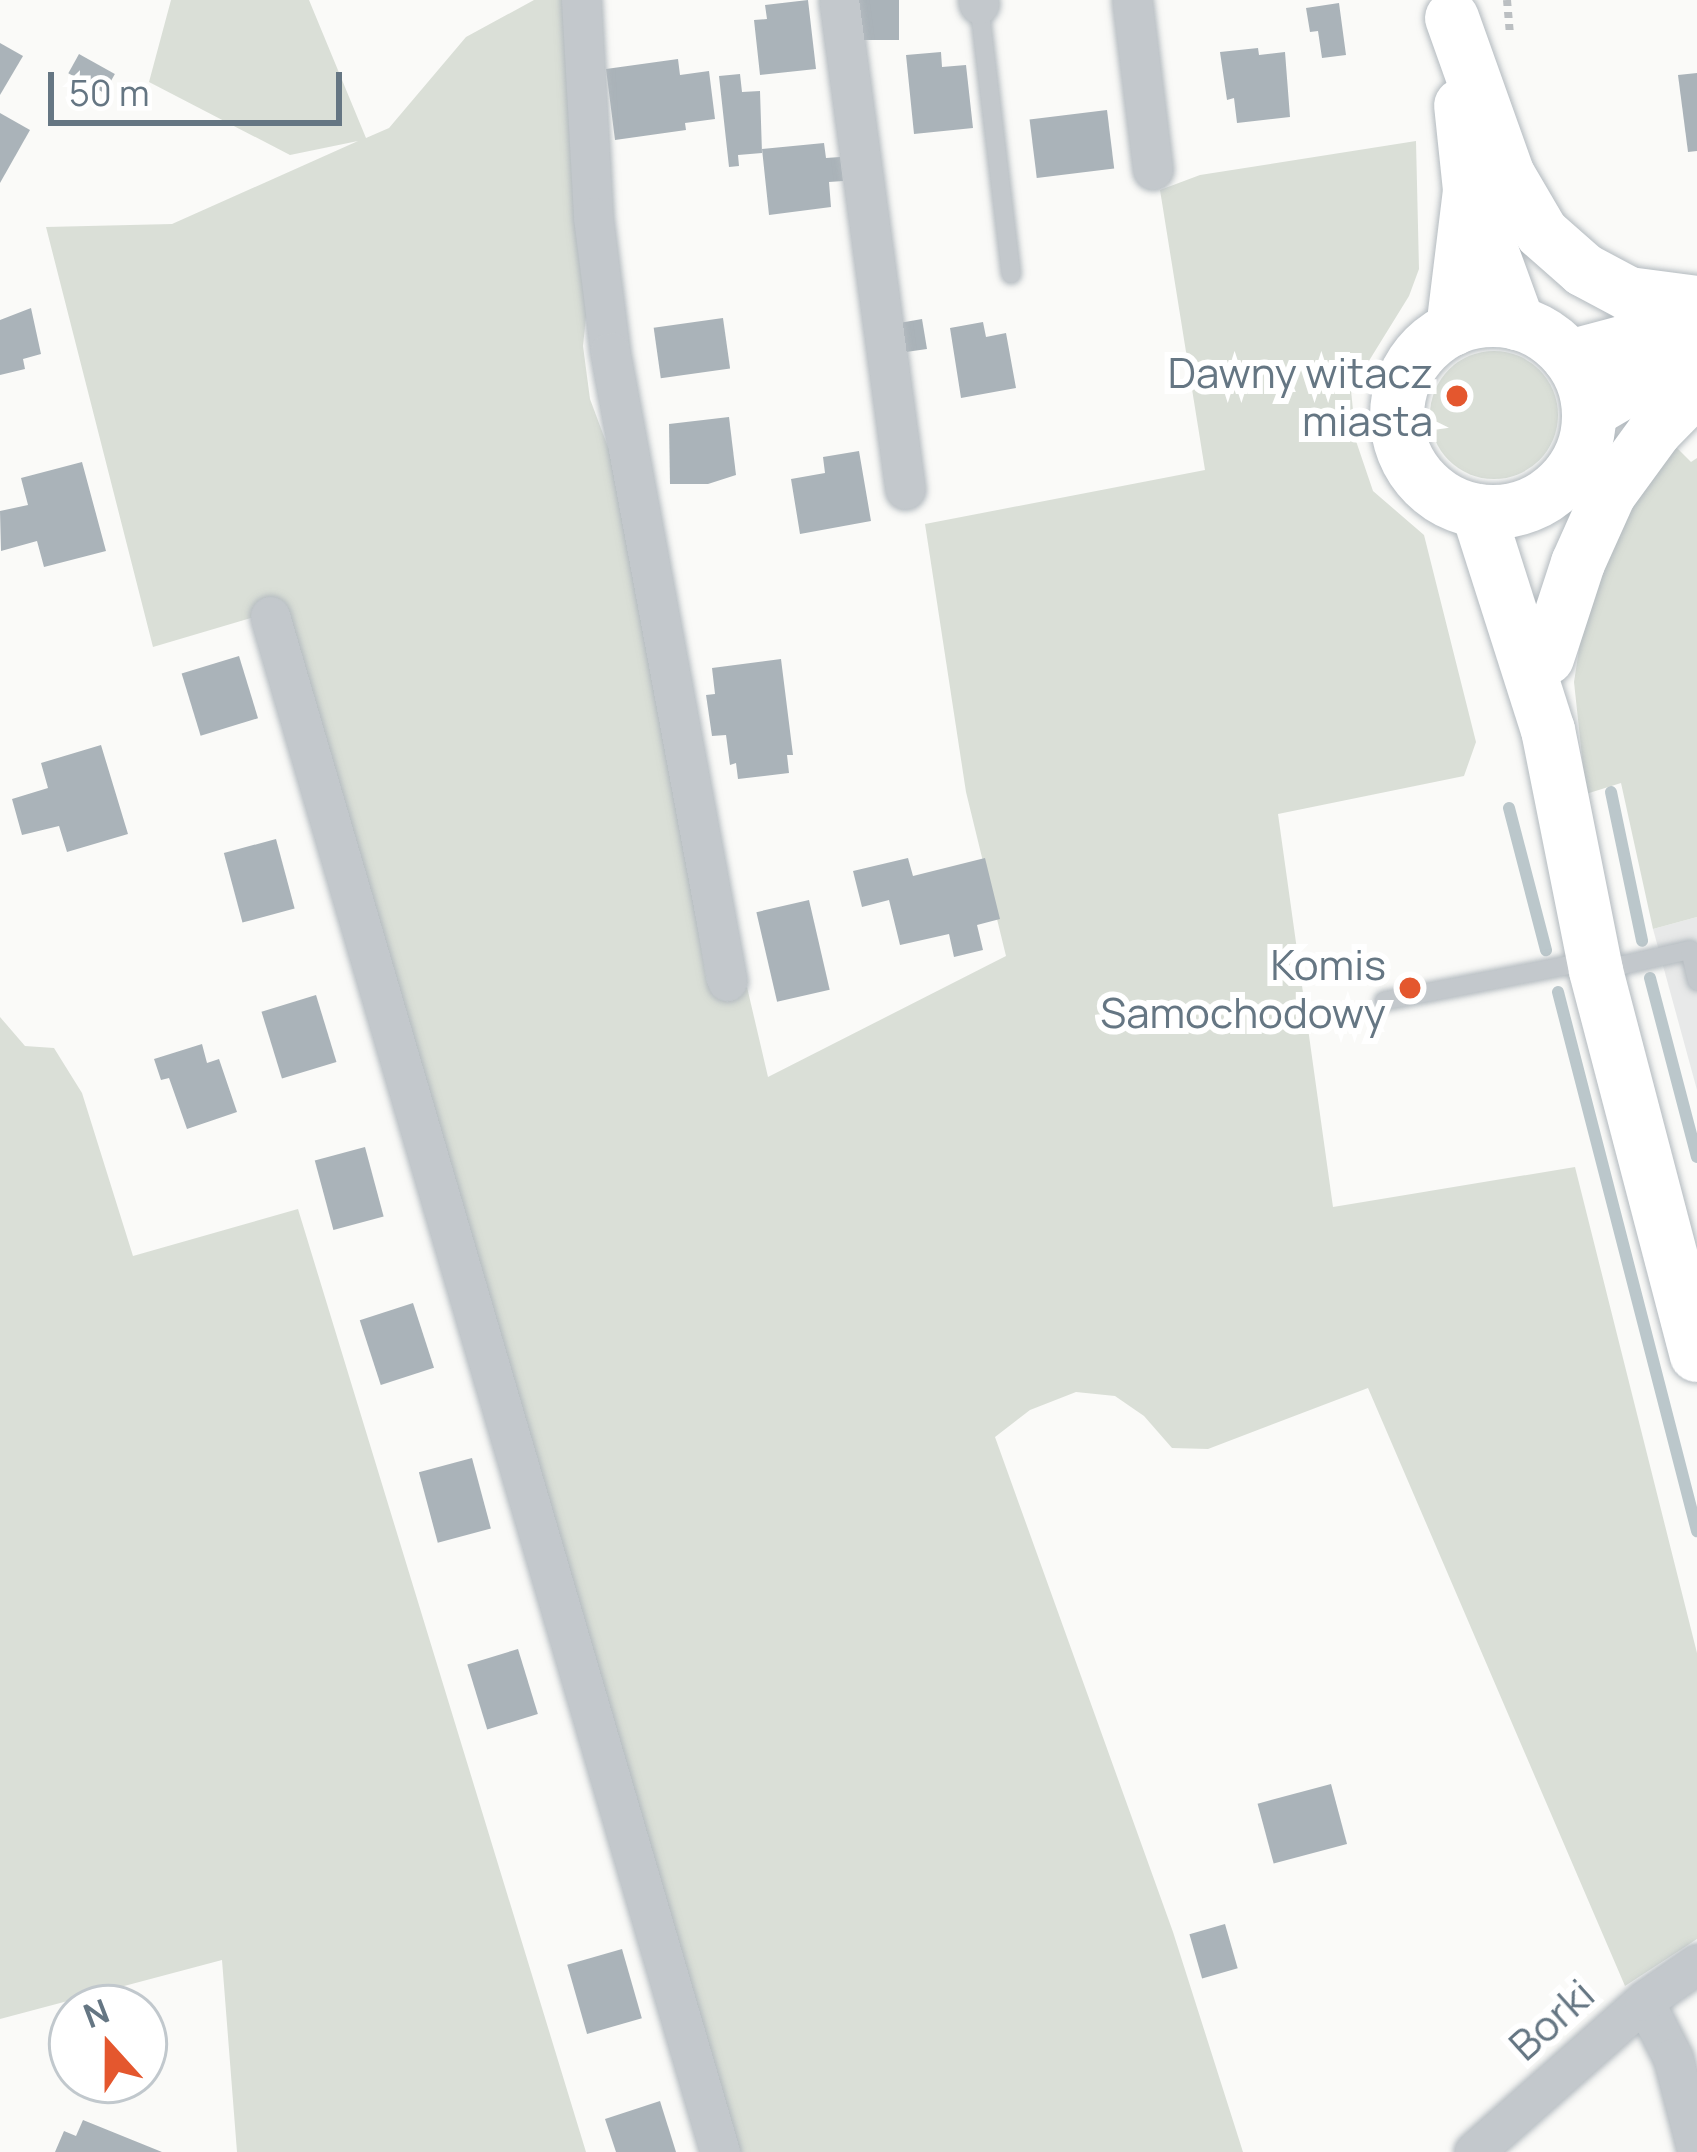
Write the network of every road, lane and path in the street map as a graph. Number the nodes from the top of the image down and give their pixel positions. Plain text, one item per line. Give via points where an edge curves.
1 (581, 0) edge
2 (839, 0) edge
3 (1132, 0) edge
4 (978, 2) edge
5 (1451, 9) edge
6 (1153, 170) dead end
7 (1470, 190) junction
8 (1011, 274) dead end
9 (1697, 303) edge
10 (1697, 323) edge
11 (1518, 324) junction
12 (1454, 329) junction
13 (1697, 349) edge
14 (1569, 357) junction
15 (1697, 388) edge
16 (1589, 412) junction
17 (905, 490) dead end
18 (1540, 500) junction
19 (1478, 511) junction
20 (270, 616) dead end
21 (1547, 658) junction
22 (1547, 730) junction
23 (1595, 966) junction
24 (727, 981) dead end
25 (1697, 981) edge
26 (1384, 1001) dead end
27 (1696, 1339) edge
28 (1697, 1964) edge
29 (1644, 2001) junction
30 (1697, 2151) edge
31 (720, 2152) edge
32 (1474, 2152) edge

1 - 24 street via 610,352
2 - 17 street
3 - 6 street
4 - 8 lane
5 - 7 main road
5 - 9 main road via 1508,175 1542,233 1584,270 1629,294
7 - 11 main road
7 - 12 main road
10 - 14 main road
11 - 12 main road via 1492,320
11 - 14 main road
12 - 19 main road via 1424,350 1403,381 1399,436 1425,484
13 - 16 main road
14 - 16 main road
15 - 21 main road via 1609,494
16 - 18 main road via 1576,465
18 - 19 main road
18 - 21 main road
19 - 22 main road
20 - 31 street
21 - 22 main road
22 - 23 main road
23 - 25 lane via 1690,950
23 - 26 lane
23 - 27 main road
28 - 29 street, Borki
29 - 30 street via 1673,2058
29 - 32 street, Borki

